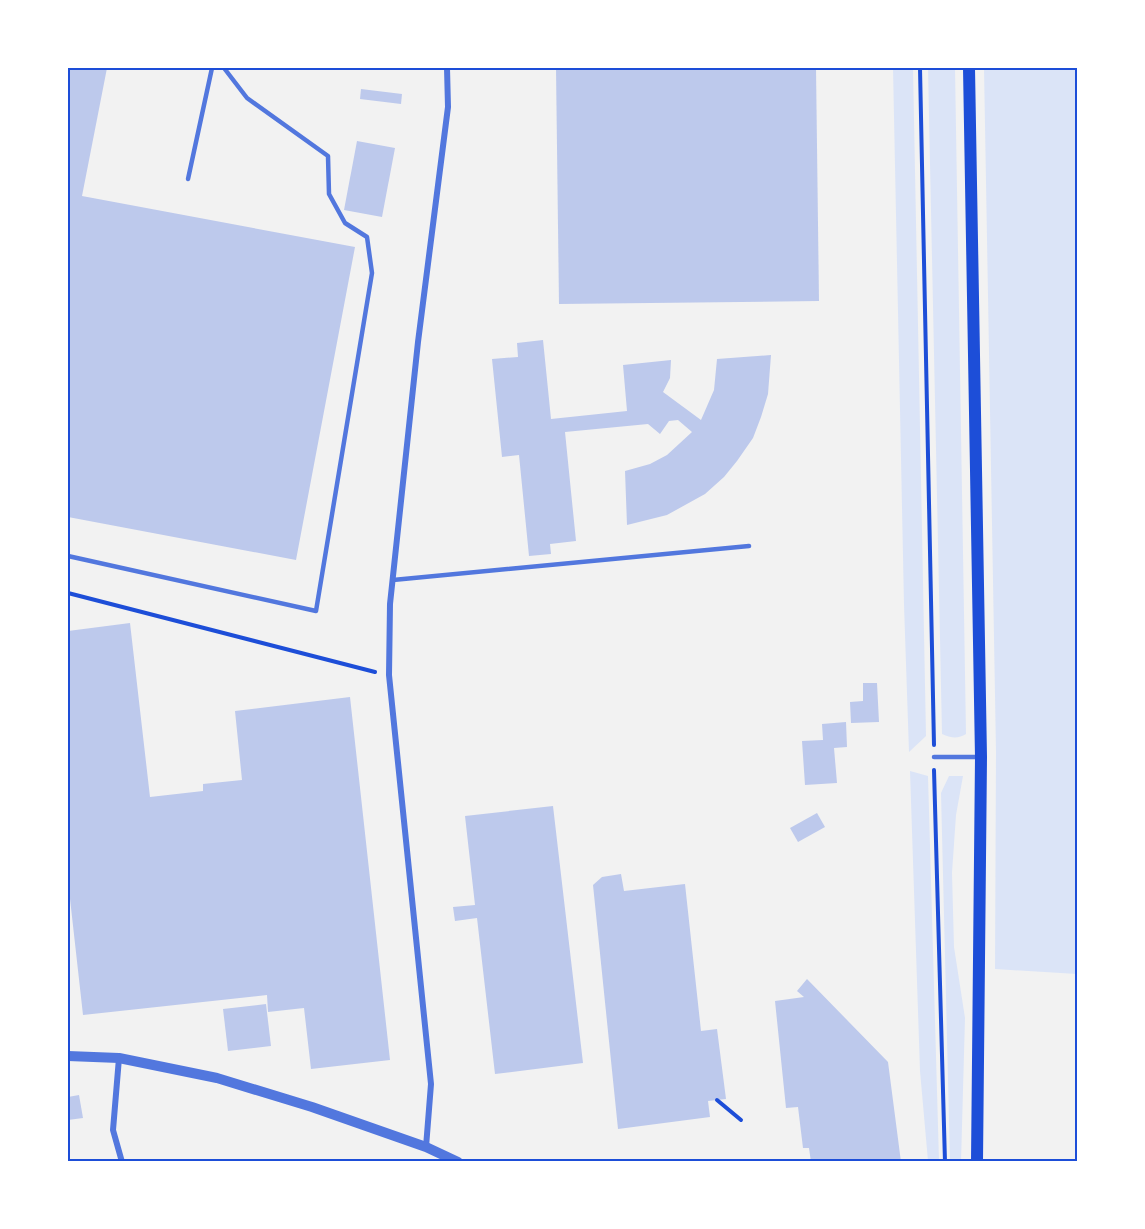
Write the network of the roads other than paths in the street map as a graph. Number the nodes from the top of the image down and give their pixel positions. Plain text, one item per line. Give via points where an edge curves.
1 (212, 68) edge
2 (224, 68) edge
3 (447, 68) edge
4 (969, 68) edge
5 (188, 179) dead end
6 (749, 546) dead end
7 (68, 556) edge
8 (393, 580) junction
9 (934, 757) road end
10 (981, 757) junction
11 (68, 1056) edge
12 (119, 1059) junction
13 (426, 1147) junction
14 (122, 1161) edge
15 (458, 1161) edge
16 (977, 1161) edge

1 - 5 lane
2 - 7 lane via 247,98 328,156 329,194 345,223 367,237 372,273 316,611
3 - 8 street via 448,107
4 - 10 main road
6 - 8 lane
8 - 13 street via 389,675 431,1084
9 - 10 lane
10 - 16 main road
11 - 12 street
12 - 13 street via 217,1078
12 - 14 street via 113,1130
13 - 15 street

